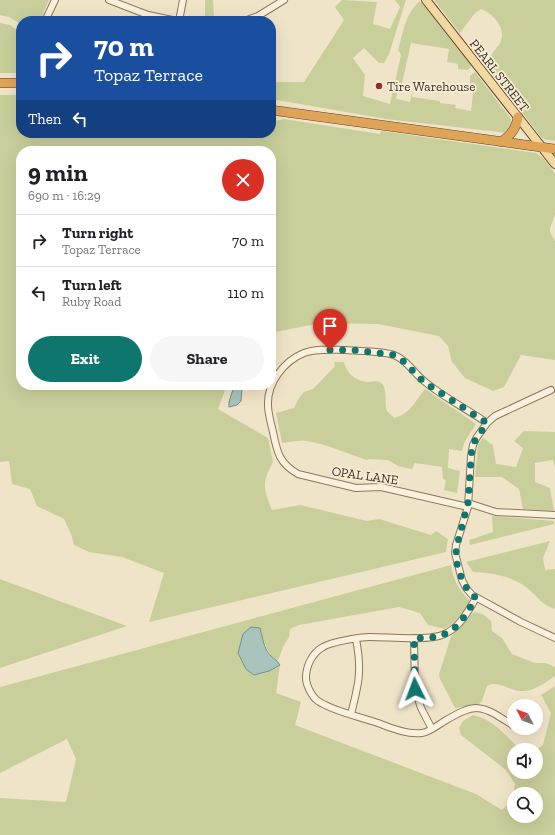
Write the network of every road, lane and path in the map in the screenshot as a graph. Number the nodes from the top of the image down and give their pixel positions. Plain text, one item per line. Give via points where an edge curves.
1 (55, 0) edge
2 (109, 0) edge
3 (183, 0) edge
4 (284, 0) edge
5 (426, 0) edge
6 (47, 16) edge
7 (153, 16) edge
8 (179, 16) edge
9 (258, 16) edge
10 (0, 82) edge
11 (16, 83) edge
12 (276, 111) edge
13 (518, 117) junction
14 (501, 142) junction
15 (542, 147) junction
16 (555, 149) edge
17 (555, 164) edge
18 (276, 377) edge
19 (271, 390) edge
20 (551, 390) dead end
21 (487, 423) junction
22 (468, 505) junction
23 (555, 515) edge
24 (476, 598) junction
25 (414, 638) junction
26 (555, 638) edge
27 (356, 639) junction
28 (351, 714) junction
29 (507, 722) edge
30 (432, 729) junction

1 - 6 street
2 - 7 street
3 - 8 street
4 - 9 street
5 - 13 main road, PEARL STREET
10 - 11 highway
12 - 14 highway
13 - 14 highway via 512,133
13 - 15 main road, PEARL STREET
14 - 15 highway
15 - 16 highway
15 - 17 main road, PEARL STREET
18 - 21 street, OPAL LANE via 295,358 317,350 354,350 394,355 424,382
19 - 22 street, OPAL LANE via 268,405 278,455 283,463 298,474 356,488 381,487
20 - 21 street via 495,416
21 - 22 street via 472,445
22 - 23 street, OPAL LANE via 496,512
22 - 24 street via 456,553 464,584
24 - 25 street via 464,618 452,630 441,636
24 - 26 street
25 - 27 street via 368,636
25 - 30 street via 415,689
27 - 28 street via 360,672
27 - 28 street via 323,647 312,656 305,679 317,701
28 - 30 street via 408,732 422,733
29 - 30 street via 484,708 471,708

